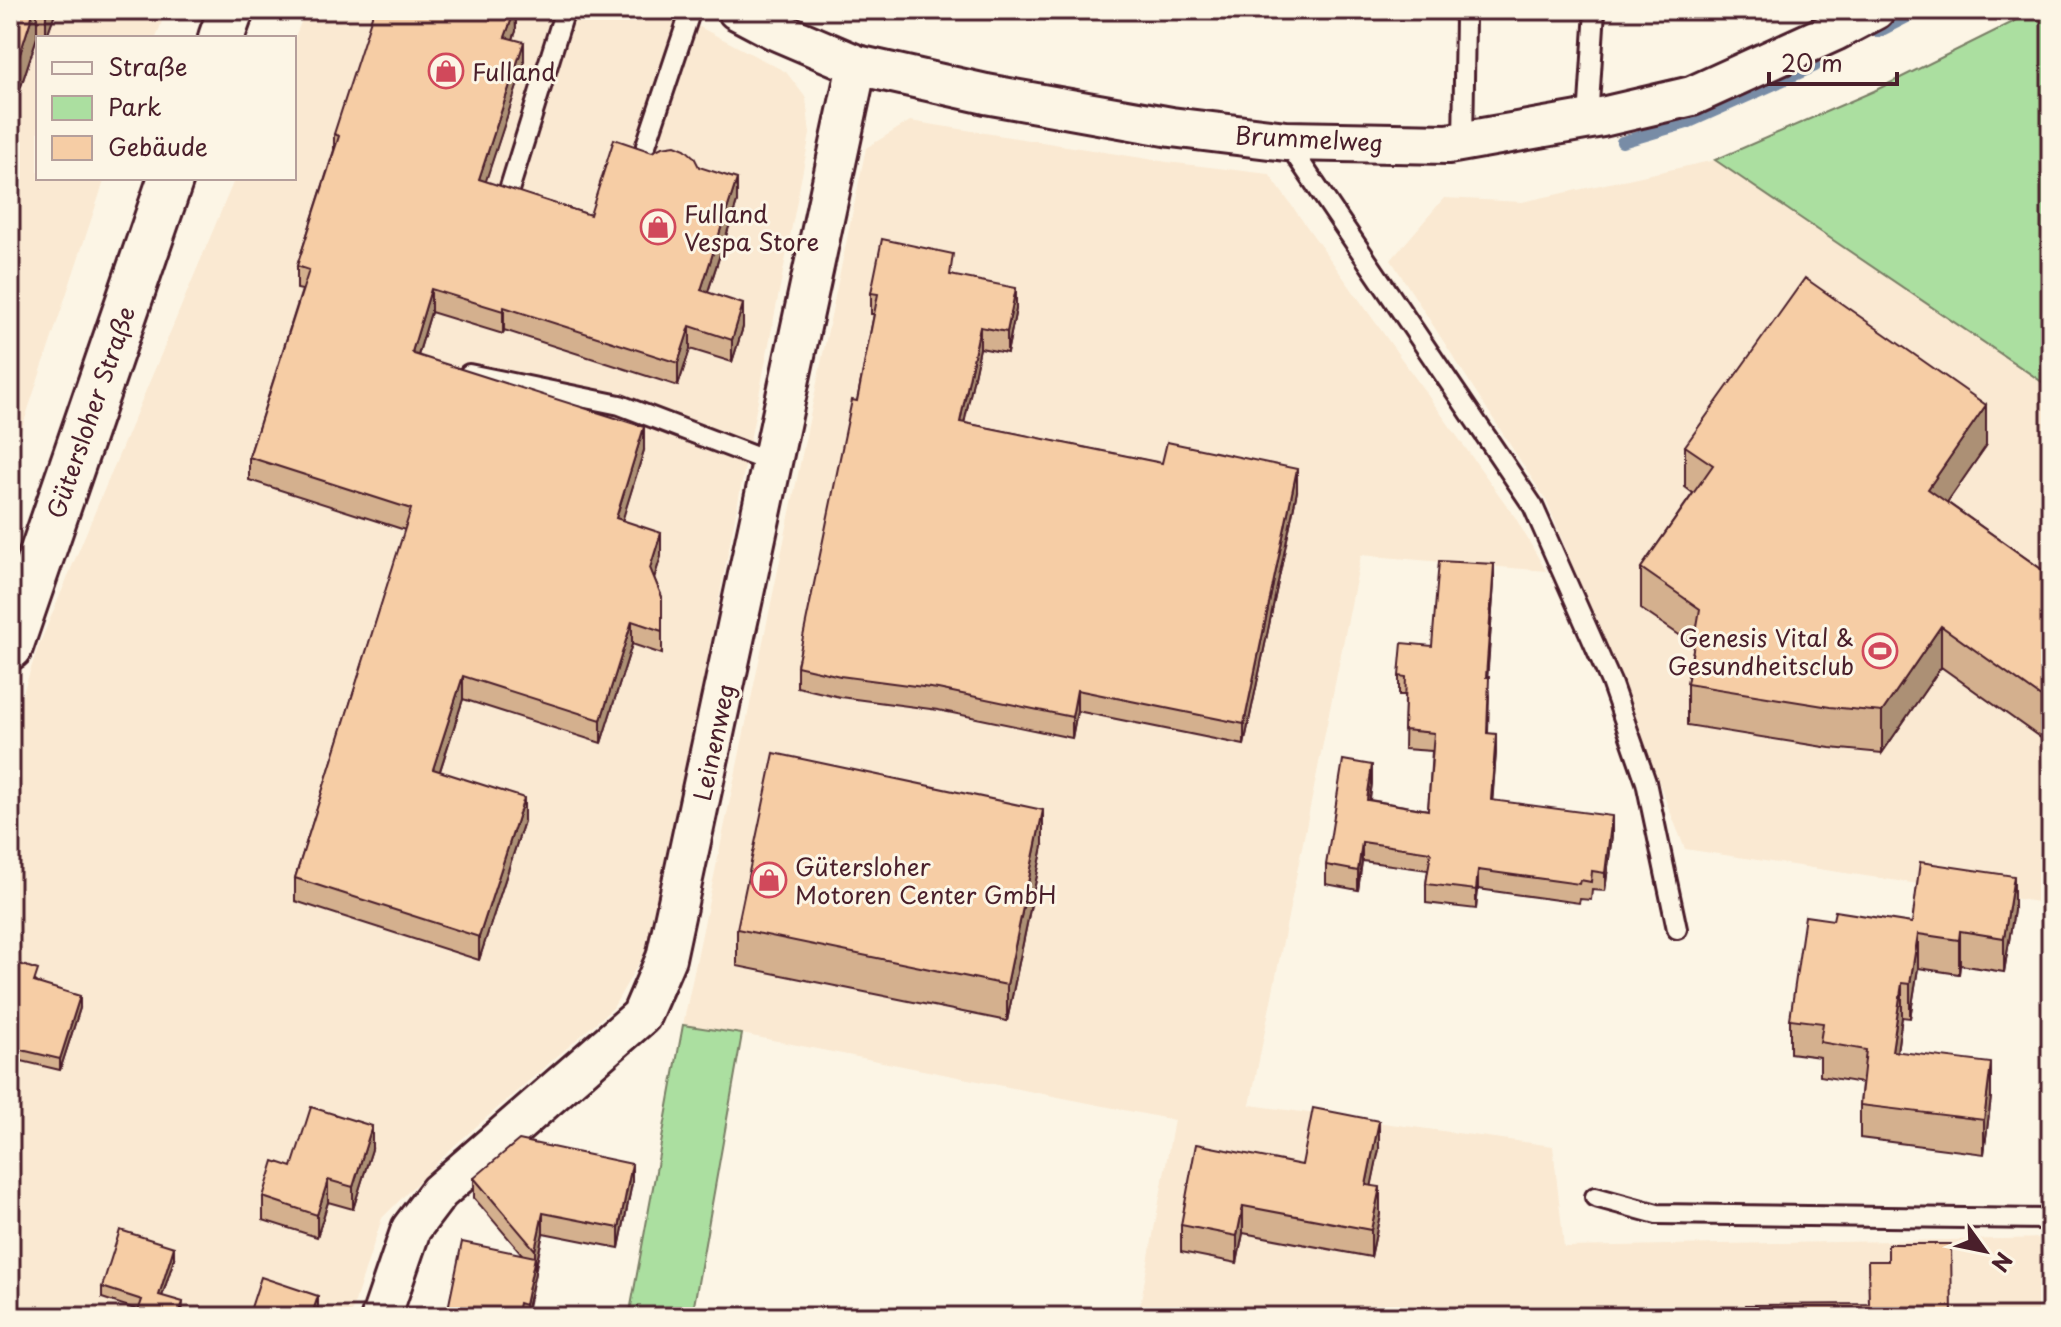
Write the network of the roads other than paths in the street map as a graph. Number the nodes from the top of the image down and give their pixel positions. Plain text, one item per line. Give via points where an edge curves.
1 (231, 10) edge
2 (565, 10) edge
3 (691, 10) edge
4 (737, 10) edge
5 (1595, 10) edge
6 (1875, 10) edge
7 (1465, 18) dead end
8 (222, 36) edge
9 (857, 65) junction
10 (1588, 120) junction
11 (1286, 141) junction
12 (1463, 142) junction
13 (646, 145) dead end
14 (170, 180) edge
15 (509, 190) edge
16 (446, 370) edge
17 (772, 463) junction
18 (10, 647) edge
19 (1677, 929) dead end
20 (1595, 1197) dead end
21 (2051, 1219) edge
22 (381, 1317) edge

1 - 8 main road
2 - 15 lane
3 - 13 lane
4 - 9 street, Brummelweg
5 - 10 lane
6 - 10 street, Brummelweg via 1692,96
7 - 12 lane
9 - 11 street, Brummelweg via 1171,127
9 - 17 street, Leinenweg
10 - 12 street, Brummelweg
11 - 12 street, Brummelweg
11 - 19 lane via 1533,506 1611,682 1646,782
14 - 18 main road, Gütersloher Straße
16 - 17 lane via 620,405
17 - 22 street, Leinenweg via 666,958 641,1016 439,1192 411,1229
20 - 21 lane via 1657,1214

